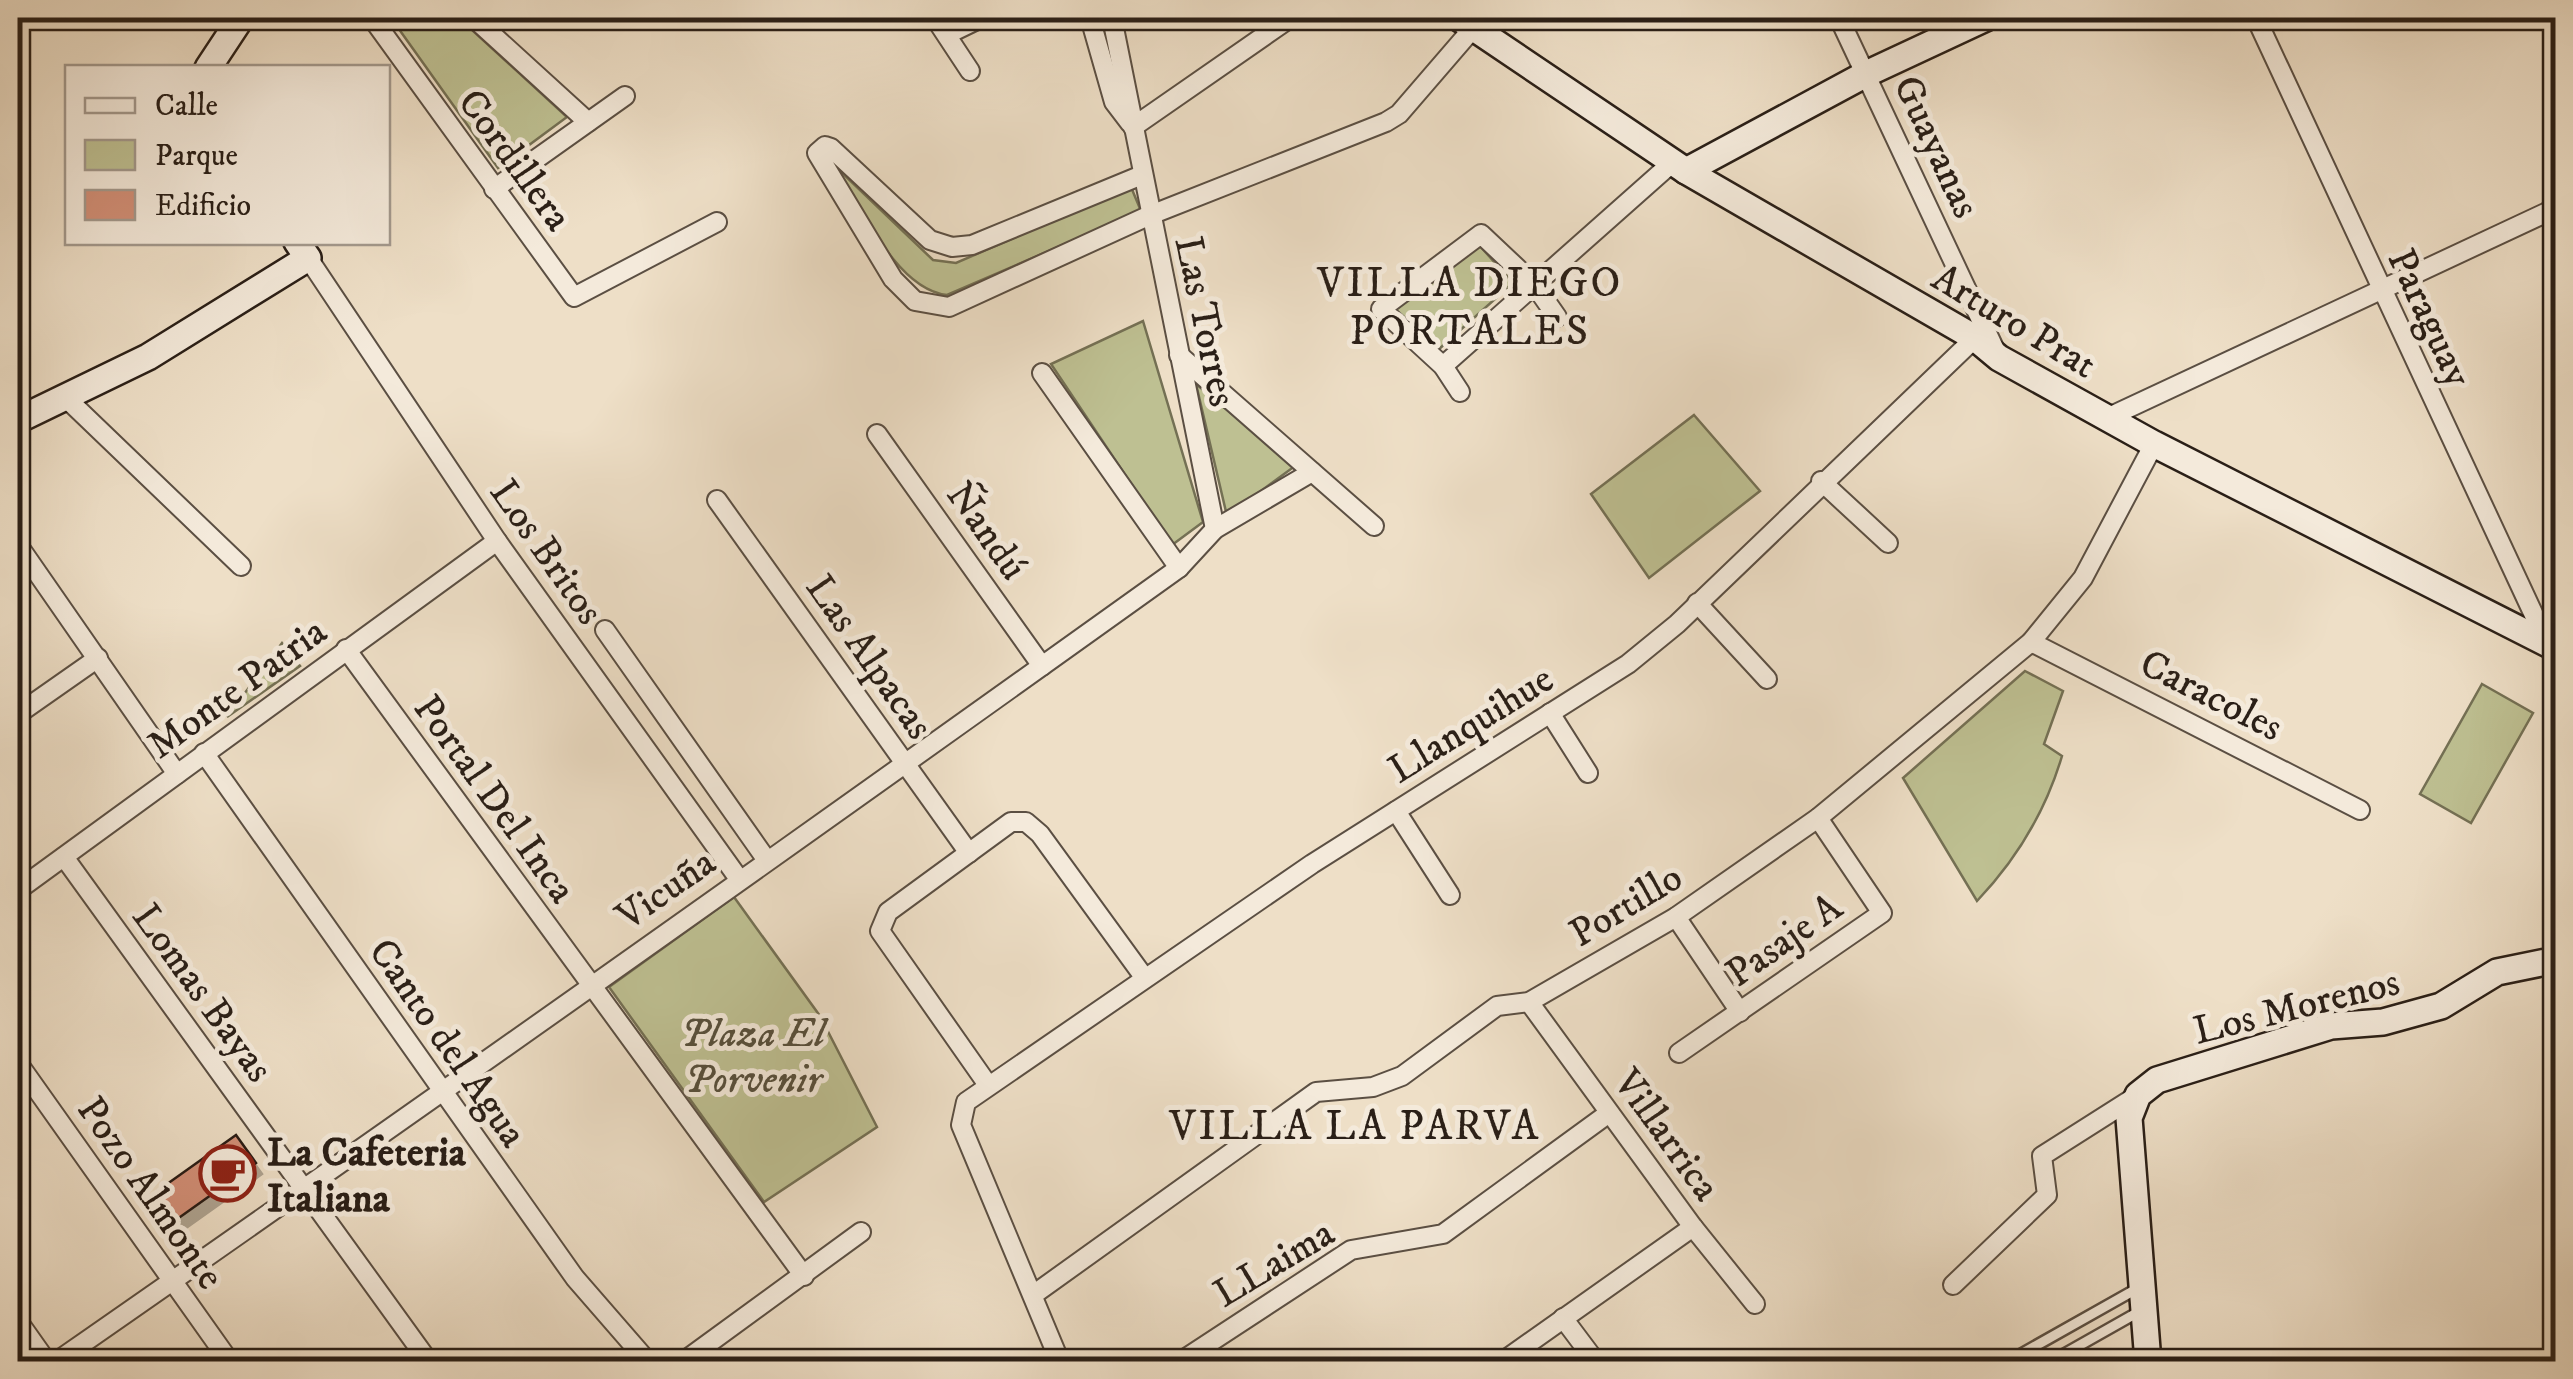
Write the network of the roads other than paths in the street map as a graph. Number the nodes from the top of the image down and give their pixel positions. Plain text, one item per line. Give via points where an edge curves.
1 (241, 18) edge
2 (372, 18) edge
3 (474, 18) edge
4 (935, 18) edge
5 (981, 18) edge
6 (1090, 18) edge
7 (1112, 18) edge
8 (1290, 18) edge
9 (1840, 18) edge
10 (1986, 18) edge
11 (2256, 18) edge
12 (1466, 22) edge
13 (948, 34) junction
14 (210, 65) edge
15 (970, 71) dead end
16 (1866, 74) junction
17 (625, 96) dead end
18 (588, 122) junction
19 (1134, 128) junction
20 (1679, 166) junction
21 (1142, 175) junction
22 (494, 189) junction
23 (2556, 208) edge
24 (1148, 216) junction
25 (717, 222) dead end
26 (302, 250) edge
27 (1534, 284) junction
28 (2379, 291) junction
29 (1557, 317) dead end
30 (1975, 338) junction
31 (1178, 355) junction
32 (1999, 358) junction
33 (1443, 366) junction
34 (1042, 374) dead end
35 (1460, 392) dead end
36 (65, 397) junction
37 (2107, 418) junction
38 (18, 420) edge
39 (876, 434) dead end
40 (2154, 444) junction
41 (1312, 472) junction
42 (1822, 481) junction
43 (718, 500) dead end
44 (1374, 526) dead end
45 (1215, 529) junction
46 (497, 540) junction
47 (1888, 543) dead end
48 (19, 552) edge
49 (242, 566) dead end
50 (1179, 568) junction
51 (1698, 603) junction
52 (605, 630) dead end
53 (2031, 642) junction
54 (2552, 646) edge
55 (346, 649) junction
56 (98, 658) junction
57 (1042, 666) junction
58 (1767, 679) dead end
59 (1550, 713) junction
60 (18, 714) edge
61 (204, 753) junction
62 (904, 764) junction
63 (1588, 772) dead end
64 (177, 774) junction
65 (2360, 810) dead end
66 (1396, 811) junction
67 (1818, 818) junction
68 (969, 853) junction
69 (64, 857) junction
70 (766, 858) junction
71 (739, 879) junction
72 (18, 890) edge
73 (1450, 895) dead end
74 (1676, 917) junction
75 (2556, 960) edge
76 (1144, 976) junction
77 (588, 986) junction
78 (1529, 1002) junction
79 (1740, 1012) junction
80 (1679, 1052) dead end
81 (18, 1063) edge
82 (988, 1085) junction
83 (440, 1091) junction
84 (2138, 1095) junction
85 (1608, 1113) junction
86 (305, 1192) junction
87 (1693, 1227) junction
88 (861, 1232) dead end
89 (804, 1276) junction
90 (171, 1282) junction
91 (1953, 1285) dead end
92 (1033, 1295) junction
93 (2144, 1297) junction
94 (1755, 1304) dead end
95 (1563, 1318) junction
96 (18, 1321) edge
97 (46, 1362) edge
98 (56, 1362) edge
99 (230, 1362) edge
100 (429, 1362) edge
101 (648, 1362) edge
102 (683, 1362) edge
103 (1060, 1362) edge
104 (1180, 1362) edge
105 (1502, 1362) edge
106 (1596, 1362) edge
107 (2007, 1362) edge
108 (2050, 1362) edge
109 (2148, 1362) edge

1 - 14 main road
2 - 22 street, Cordillera
3 - 18 street
4 - 13 street
5 - 13 street
6 - 19 street, Las Torres via 1114,102
7 - 19 street, Las Torres
8 - 19 street
9 - 16 street, Guayanas
10 - 16 main road
11 - 28 street, Paraguay
12 - 20 main road, Arturo Prat
12 - 24 street via 1399,114 1386,122
13 - 15 street
16 - 20 main road
16 - 32 street, Guayanas
17 - 18 street
18 - 22 street
19 - 21 street, Las Torres
20 - 27 street
20 - 30 main road, Arturo Prat
21 - 24 street, Las Torres
21 - 24 street via 952,247 930,240 831,148 817,158 894,279 931,307 949,306
22 - 25 street, Cordillera via 579,298
23 - 28 street
24 - 31 street, Las Torres
26 - 36 main road via 148,357
26 - 46 street, Los Britos
27 - 29 street
27 - 33 street
27 - 33 street via 1481,234 1381,309
28 - 37 street
28 - 54 street, Paraguay
30 - 32 main road, Arturo Prat
30 - 42 street, Llanquihue
31 - 41 street
31 - 45 street, Las Torres
32 - 37 main road, Arturo Prat
33 - 35 street
34 - 50 street
36 - 38 main road
36 - 49 street
37 - 40 main road, Arturo Prat
39 - 57 street, Ñandú
40 - 53 street, Portillo via 2083,578
40 - 54 main road, Arturo Prat
41 - 44 street
41 - 45 street, Vicuña
42 - 47 street
42 - 51 street, Llanquihue
43 - 62 street, Las Alpacas
45 - 50 street, Vicuña
46 - 55 street, Monte Patria
46 - 71 street, Los Britos
48 - 56 street
50 - 57 street, Vicuña
51 - 58 street
51 - 59 street, Llanquihue via 1628,664
52 - 70 street
53 - 65 street, Caracoles
53 - 67 street, Portillo
55 - 61 street, Monte Patria
55 - 77 street, Portal Del Inca
56 - 60 street
56 - 64 street
57 - 62 street, Vicuña
59 - 63 street
59 - 66 street, Llanquihue
61 - 64 street, Monte Patria
61 - 83 street, Canto del Agua
62 - 68 street, Las Alpacas
62 - 70 street, Vicuña
64 - 69 street, Monte Patria
66 - 73 street
66 - 76 street, Llanquihue
67 - 74 street, Portillo
67 - 79 street, Pasaje A via 1882,913
68 - 76 street via 1011,822 1026,822
68 - 82 street via 888,912 880,931
69 - 72 street, Monte Patria
69 - 86 street, Lomas Bayas
70 - 71 street, Vicuña
71 - 77 street, Vicuña
74 - 78 street, Portillo
74 - 79 street
75 - 84 main road, Los Morenos via 2498,972 2441,1006 2382,1022 2331,1026 2157,1080
76 - 82 street, Llanquihue
77 - 83 street, Vicuña
77 - 89 street, Portal Del Inca
78 - 85 street, Villarrica
78 - 92 street, Portillo via 1497,1006 1402,1076 1374,1087 1316,1092
79 - 80 street, Pasaje A
81 - 90 street, Pozo Almonte
82 - 92 street, Llanquihue via 960,1113 960,1125
83 - 86 street, Vicuña
83 - 101 street, Canto del Agua via 574,1278
84 - 91 street via 2042,1156 2046,1195
84 - 93 main road via 2129,1118
85 - 87 street, Villarrica
85 - 104 street, LLaima via 1443,1234 1351,1250
86 - 90 street, Vicuña
86 - 100 street, Lomas Bayas
87 - 94 street, Villarrica
87 - 95 street
88 - 89 street
89 - 102 street
90 - 98 street, Vicuña
90 - 99 street, Pozo Almonte
92 - 103 street
93 - 107 lane
93 - 108 lane
93 - 109 main road
95 - 105 street
95 - 106 street
96 - 97 street

